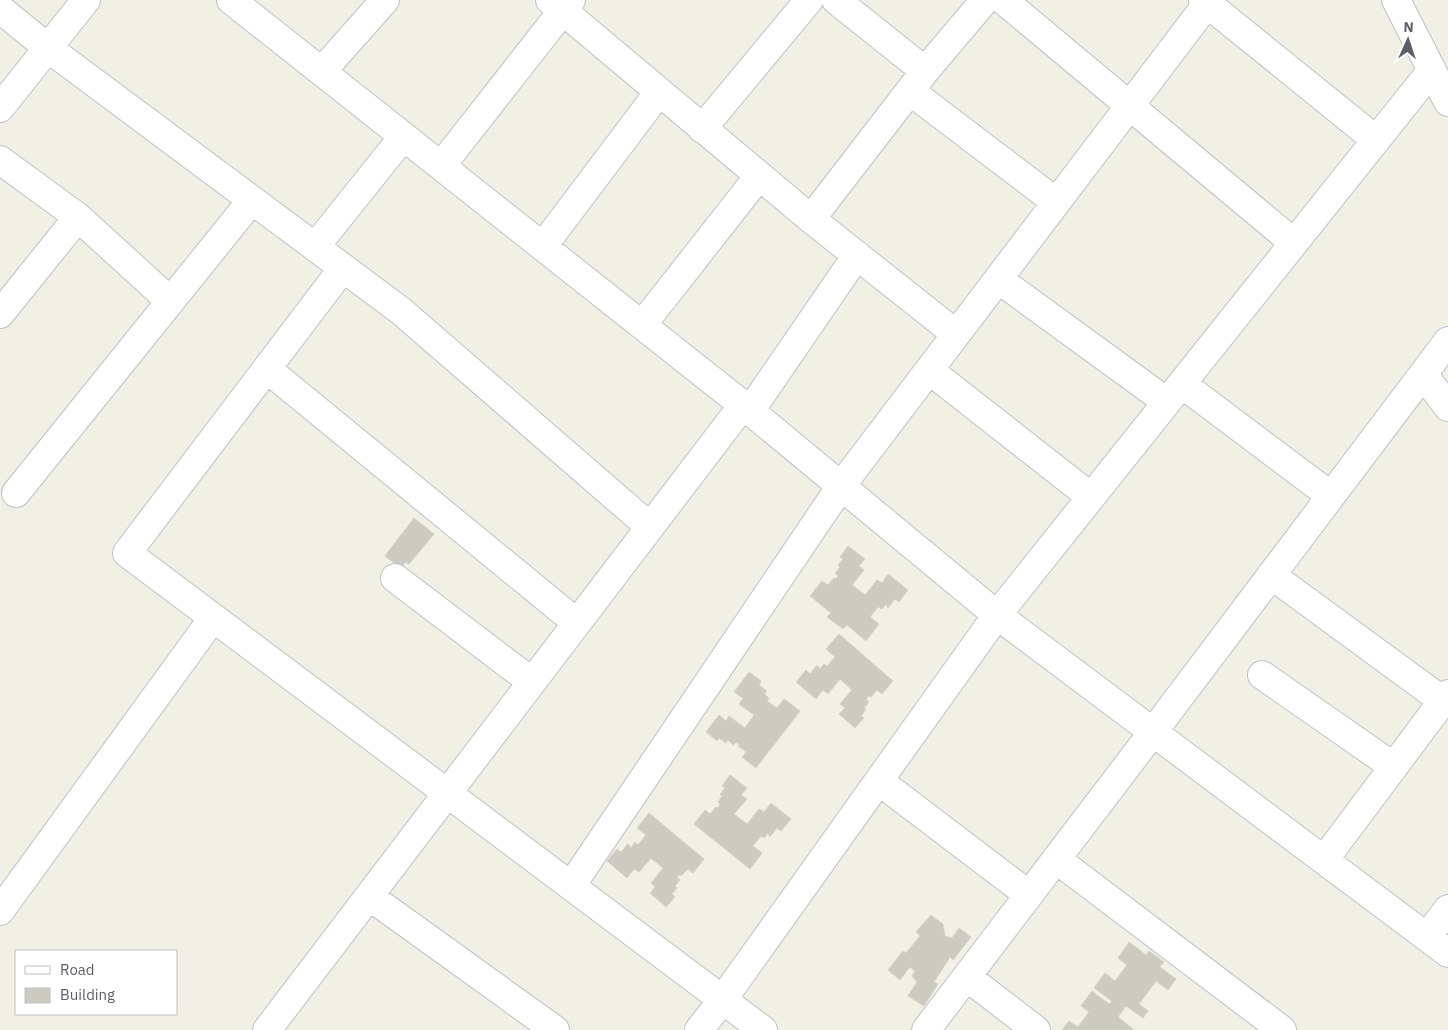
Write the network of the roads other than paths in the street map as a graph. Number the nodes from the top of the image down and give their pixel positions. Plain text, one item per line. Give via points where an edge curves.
1 (86, 0) edge
2 (386, 0) edge
3 (809, 0) edge
4 (836, 0) edge
5 (984, 0) edge
6 (1003, 0) edge
7 (1396, 0) edge
8 (236, 1) edge
9 (1206, 1) edge
10 (561, 3) edge
11 (0, 9) edge
12 (48, 48) junction
13 (1432, 70) junction
14 (322, 71) junction
15 (918, 81) junction
16 (659, 92) junction
17 (1448, 102) edge
18 (1130, 106) junction
19 (0, 108) edge
20 (702, 129) junction
21 (404, 136) junction
22 (1376, 140) junction
23 (0, 160) edge
24 (441, 166) junction
25 (759, 176) junction
26 (252, 200) junction
27 (1056, 202) junction
28 (78, 217) junction
29 (812, 219) junction
30 (1294, 243) junction
31 (543, 246) junction
32 (315, 247) junction
33 (857, 255) junction
34 (343, 268) junction
35 (998, 279) junction
36 (170, 301) junction
37 (0, 314) edge
38 (642, 325) junction
39 (956, 334) junction
40 (1448, 342) edge
41 (267, 368) junction
42 (929, 370) junction
43 (1423, 374) junction
44 (1174, 393) junction
45 (1448, 407) edge
46 (746, 408) junction
47 (841, 486) junction
48 (16, 493) dead end
49 (1331, 496) junction
50 (1091, 497) junction
51 (650, 528) junction
52 (1271, 576) junction
53 (396, 578) dead end
54 (998, 615) junction
55 (213, 618) junction
56 (577, 623) junction
57 (1262, 675) dead end
58 (532, 682) junction
59 (1445, 698) edge
60 (1152, 732) junction
61 (1394, 767) junction
62 (879, 782) junction
63 (448, 793) junction
64 (1056, 859) junction
65 (1324, 860) junction
66 (570, 886) junction
67 (1029, 894) junction
68 (369, 896) junction
69 (1448, 908) edge
70 (0, 911) edge
71 (1427, 937) junction
72 (1448, 953) edge
73 (967, 976) junction
74 (723, 1000) junction
75 (267, 1030) edge
76 (554, 1030) edge
77 (699, 1030) edge
78 (763, 1030) edge
79 (926, 1030) edge
80 (1036, 1030) edge
81 (1282, 1030) edge

1 - 12 street
2 - 14 street
3 - 20 street
4 - 15 street
5 - 15 street
6 - 18 street
7 - 13 street
8 - 14 street
9 - 18 street
9 - 22 street
10 - 16 street
10 - 24 street
11 - 12 street
12 - 19 street
12 - 26 street
13 - 17 street
13 - 22 street
14 - 21 street
15 - 27 street
15 - 29 street
16 - 20 street
16 - 31 street
18 - 27 street
18 - 30 street
20 - 25 street
21 - 24 street
21 - 32 street
22 - 30 street
23 - 28 street
24 - 31 street
25 - 29 street
25 - 38 street
26 - 32 street
26 - 36 street
27 - 35 street
28 - 36 street
28 - 37 street
29 - 33 street
30 - 44 street
31 - 38 street
32 - 34 street
33 - 39 street
33 - 46 street
34 - 41 street
34 - 51 street via 402,311
35 - 39 street
35 - 44 street
36 - 48 street
38 - 46 street
39 - 42 street
40 - 43 street
41 - 55 street via 127,553
41 - 56 street
42 - 47 street
42 - 50 street
43 - 45 street
43 - 49 street
44 - 49 street
44 - 50 street
46 - 47 street
46 - 51 street
47 - 54 street
47 - 66 street
49 - 52 street
50 - 54 street
51 - 56 street
52 - 59 street
52 - 60 street
53 - 58 street
54 - 60 street
54 - 62 street
55 - 63 street
55 - 70 street
56 - 58 street
57 - 61 street
58 - 63 street
59 - 61 street
60 - 64 street
60 - 65 street
61 - 65 street
62 - 67 street
62 - 74 street
63 - 66 street
63 - 68 street
64 - 67 street
64 - 81 street
65 - 71 street
66 - 74 street
67 - 73 street
68 - 75 street
68 - 76 street
69 - 71 street
71 - 72 street
73 - 79 street
73 - 80 street
74 - 77 street
74 - 78 street

